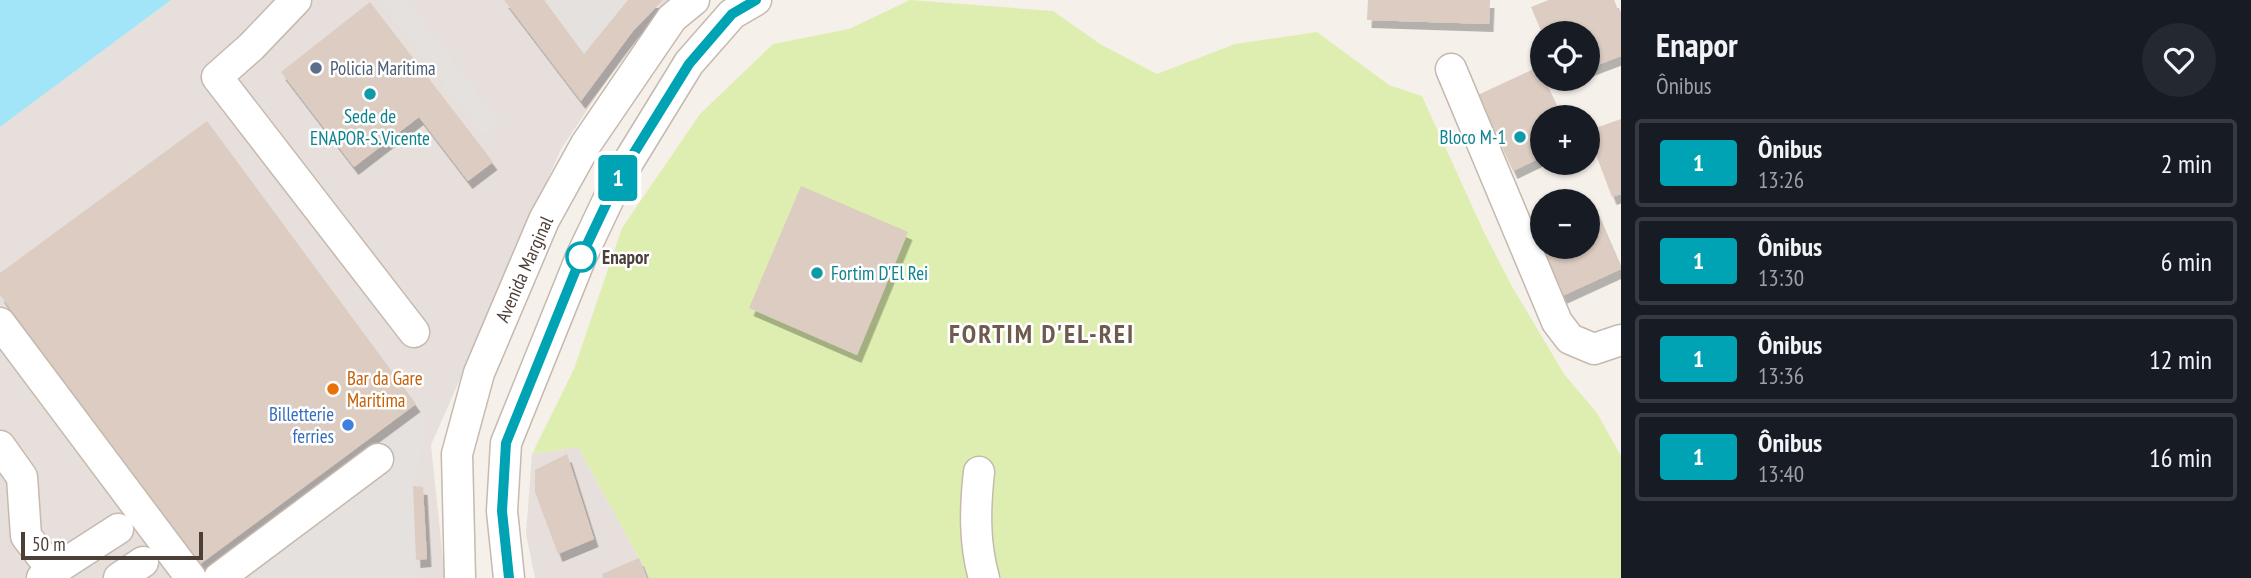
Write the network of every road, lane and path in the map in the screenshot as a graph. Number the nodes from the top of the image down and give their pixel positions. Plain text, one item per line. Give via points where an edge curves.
1 (296, 0) edge
2 (694, 0) edge
3 (756, 0) edge
4 (1451, 69) dead end
5 (0, 323) edge
6 (414, 332) dead end
7 (1621, 340) edge
8 (0, 446) edge
9 (378, 459) dead end
10 (979, 472) dead end
11 (118, 529) dead end
12 (47, 575) edge
13 (191, 578) edge
14 (219, 578) edge
15 (460, 578) edge
16 (509, 578) edge
17 (984, 578) edge

1 - 6 street via 217,77
2 - 15 street, Avenida Marginal via 672,18 586,144 544,220 479,373 457,454
3 - 16 street via 732,14 689,64 619,177 581,257 506,443 502,511
4 - 7 street via 1558,322 1570,339 1583,346 1594,349
5 - 13 street
8 - 12 street via 22,477 26,536
9 - 14 street
10 - 17 street via 975,510
11 - 12 street

